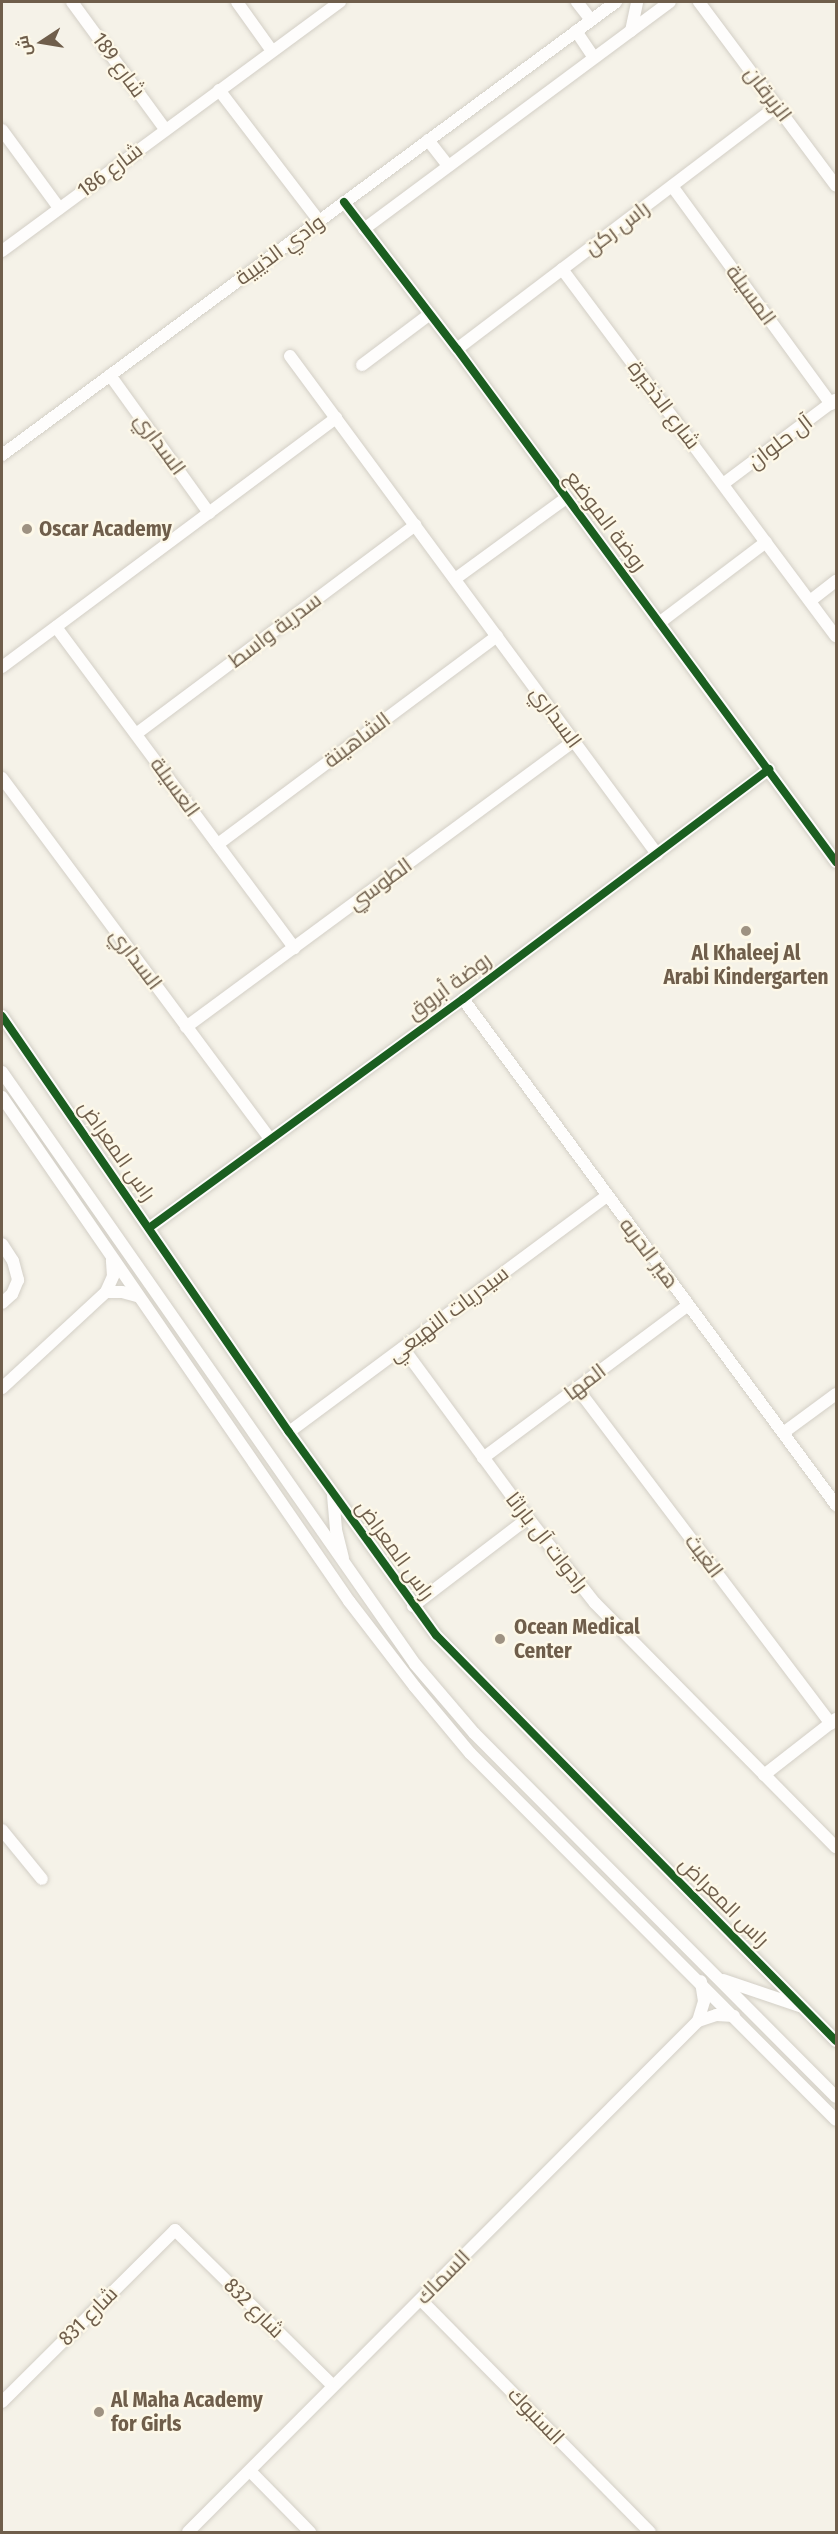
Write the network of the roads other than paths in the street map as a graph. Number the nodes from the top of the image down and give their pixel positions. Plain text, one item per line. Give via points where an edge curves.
1 (72, 2) edge
2 (237, 2) edge
3 (340, 2) edge
4 (577, 2) edge
5 (616, 2) edge
6 (638, 2) edge
7 (670, 2) edge
8 (699, 2) edge
9 (591, 20) junction
10 (576, 31) junction
11 (631, 31) junction
12 (272, 51) junction
13 (594, 58) junction
14 (219, 90) junction
15 (777, 106) junction
16 (165, 129) junction
17 (2, 130) edge
18 (428, 140) junction
19 (448, 166) junction
20 (672, 186) junction
21 (837, 186) edge
22 (344, 202) junction
23 (59, 208) junction
24 (319, 221) junction
25 (364, 229) junction
26 (2, 250) edge
27 (562, 269) junction
28 (430, 314) junction
29 (456, 349) junction
30 (290, 356) dead end
31 (362, 365) dead end
32 (110, 375) junction
33 (834, 402) edge
34 (336, 418) junction
35 (2, 455) edge
36 (723, 484) junction
37 (566, 498) junction
38 (209, 513) junction
39 (415, 525) junction
40 (766, 542) junction
41 (455, 579) junction
42 (837, 581) edge
43 (810, 601) junction
44 (659, 622) junction
45 (56, 627) junction
46 (497, 636) junction
47 (837, 636) edge
48 (2, 667) edge
49 (136, 734) junction
50 (574, 741) junction
51 (769, 769) junction
52 (2, 778) edge
53 (218, 844) junction
54 (657, 854) junction
55 (837, 862) edge
56 (294, 948) junction
57 (463, 999) junction
58 (2, 1016) edge
59 (186, 1027) junction
60 (2, 1072) edge
61 (2, 1097) edge
62 (270, 1139) junction
63 (607, 1196) junction
64 (148, 1228) junction
65 (2, 1244) edge
66 (112, 1259) junction
67 (106, 1292) junction
68 (138, 1296) junction
69 (2, 1303) edge
70 (688, 1305) junction
71 (403, 1348) junction
72 (2, 1388) edge
73 (577, 1388) junction
74 (837, 1394) edge
75 (289, 1432) junction
76 (783, 1433) junction
77 (483, 1458) junction
78 (333, 1494) junction
79 (837, 1505) edge
80 (528, 1518) junction
81 (346, 1568) junction
82 (413, 1606) junction
83 (834, 1721) edge
84 (764, 1775) junction
85 (2, 1830) edge
86 (837, 1847) edge
87 (42, 1879) dead end
88 (714, 1976) junction
89 (701, 1981) junction
90 (804, 2008) junction
91 (734, 2016) junction
92 (698, 2021) junction
93 (837, 2041) edge
94 (837, 2097) edge
95 (837, 2120) edge
96 (175, 2230) joint
97 (421, 2300) junction
98 (333, 2386) junction
99 (2, 2402) edge
100 (250, 2471) junction
101 (188, 2532) edge
102 (310, 2532) edge
103 (650, 2532) edge

1 - 16 street, شارع 189
2 - 12 street
3 - 12 street, شارع 186
4 - 9 street
5 - 9 street, وادي الذيبية
6 - 11 street
7 - 11 street
8 - 15 street, الزبرقان
9 - 10 street, وادي الذيبية
10 - 13 street
10 - 18 street, وادي الذيبية
11 - 13 street
12 - 14 street, شارع 186
13 - 19 street
14 - 16 street, شارع 186
14 - 24 street
15 - 20 street, راس ركن
15 - 21 street, الزبرقان
16 - 23 street, شارع 186
17 - 23 street
18 - 19 street
18 - 22 street, وادي الذيبية
19 - 25 street
20 - 27 street, راس ركن
20 - 33 street, المسيلة
22 - 24 street, وادي الذيبية
22 - 25 street, روضة الموضع
23 - 26 street, شارع 186
24 - 32 street, وادي الذيبية
25 - 28 street, روضة الموضع
27 - 29 street, راس ركن
27 - 36 street, شارع الذخيرة
28 - 29 street, روضة الموضع
28 - 31 street
29 - 37 street, روضة الموضع
30 - 34 street, السداري
32 - 35 street, وادي الذيبية
32 - 38 street, السداري
33 - 36 street, آل حلوان
34 - 38 street
34 - 39 street, السداري
36 - 40 street, شارع الذخيرة
37 - 41 street
37 - 44 street, روضة الموضع
38 - 45 street
39 - 41 street, السداري
39 - 49 street, سدرية واسط
40 - 43 street, شارع الذخيرة
40 - 44 street
41 - 46 street, السداري
42 - 43 street
43 - 47 street, شارع الذخيرة
44 - 51 street, روضة الموضع
45 - 48 street
45 - 49 street, العسيلة
46 - 50 street, السداري
46 - 53 street, الشاهينة
49 - 53 street, العسيلة
50 - 54 street, السداري
50 - 56 street, الطوسي
51 - 54 street, روضة أبروق
51 - 55 street, روضة الموضع
52 - 59 street, السداري
53 - 56 street, العسيلة
54 - 57 street, روضة أبروق
56 - 59 street, الطوسي
57 - 62 street, روضة أبروق
57 - 63 street, هير الحربه
58 - 64 street, راس المعراض
59 - 62 street, السداري
60 - 81 street
61 - 66 street
62 - 64 street, روضة أبروق
63 - 70 street, هير الحربه
63 - 71 street, سيدريات النهيعي
64 - 75 street, راس المعراض
65 - 69 street via 13,1261 18,1280 12,1294
66 - 67 street via 113,1276
66 - 68 street
67 - 68 street
67 - 72 street
68 - 89 street via 349,1601 415,1688 470,1753
70 - 73 street, المها
70 - 76 street, هير الحربه
71 - 75 street, سيدريات النهيعي
71 - 77 street, رادوات آل باراثا
73 - 77 street, المها
73 - 83 street, الغيث
74 - 76 street
75 - 78 street, راس المعراض
76 - 79 street, هير الحربه
77 - 80 street, رادوات آل باراثا
78 - 81 street via 336,1530
78 - 82 street, راس المعراض
80 - 82 street
80 - 84 street, رادوات آل باراثا via 594,1603
81 - 88 street via 415,1664 474,1733
82 - 90 street, راس المعراض via 491,1694
83 - 84 street
84 - 86 street, رادوات آل باراثا
85 - 87 street
88 - 90 street
88 - 94 street
89 - 91 street
89 - 92 street via 704,2001
90 - 93 street, راس المعراض
91 - 92 street via 716,2015
91 - 95 street
92 - 97 street, السماك
96 - 98 street, شارع 832
96 - 99 street, شارع 831
97 - 98 street, السماك
97 - 103 street, السنبوك
98 - 100 street, السماك
100 - 101 street, السماك
100 - 102 street

